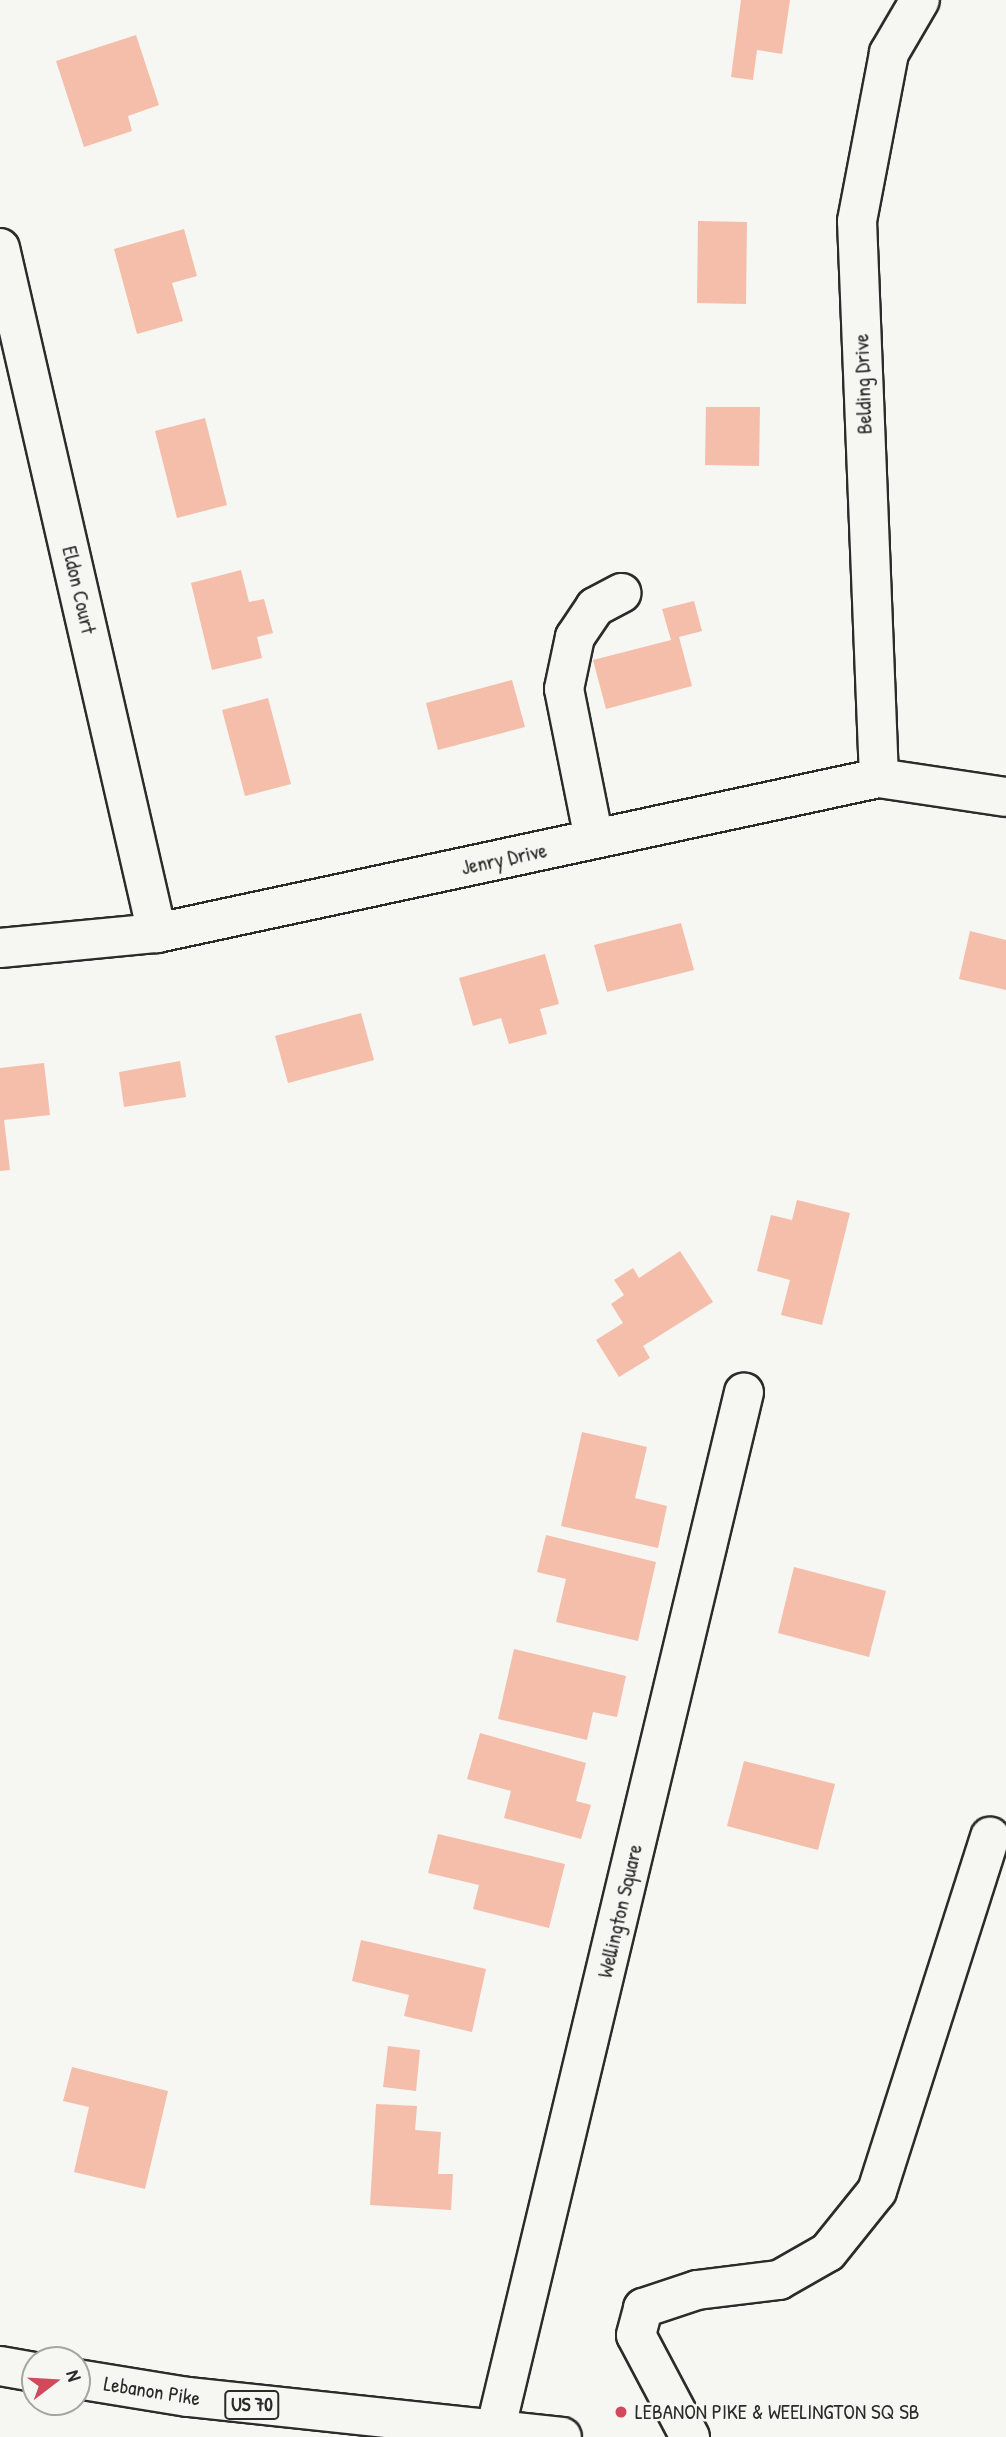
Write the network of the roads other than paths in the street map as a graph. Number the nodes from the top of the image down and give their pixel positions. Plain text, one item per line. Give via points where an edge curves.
1 (920, 0) edge
2 (0, 248) edge
3 (621, 593) dead end
4 (879, 778) junction
5 (1006, 797) edge
6 (594, 839) junction
7 (157, 933) junction
8 (0, 948) edge
9 (744, 1392) dead end
10 (990, 1837) dead end
11 (0, 2366) edge
12 (21, 2370) edge
13 (91, 2381) edge
14 (426, 2431) edge
15 (495, 2431) junction
16 (562, 2437) edge
17 (690, 2437) edge

1 - 4 street, Belding Drive via 889,52 857,222
2 - 7 street, Eldon Court
3 - 6 street via 595,607 575,637 564,689
4 - 5 street, Jenry Drive
4 - 6 street, Jenry Drive
6 - 7 street, Jenry Drive
7 - 8 street, Jenry Drive
9 - 15 street, Wellington Square
10 - 17 street via 877,2191 828,2252 779,2280 697,2290 643,2308 636,2335
11 - 12 street
13 - 14 street, Lebanon Pike / US 70
14 - 15 street, Lebanon Pike / US 70
15 - 16 street, Lebanon Pike / US 70

